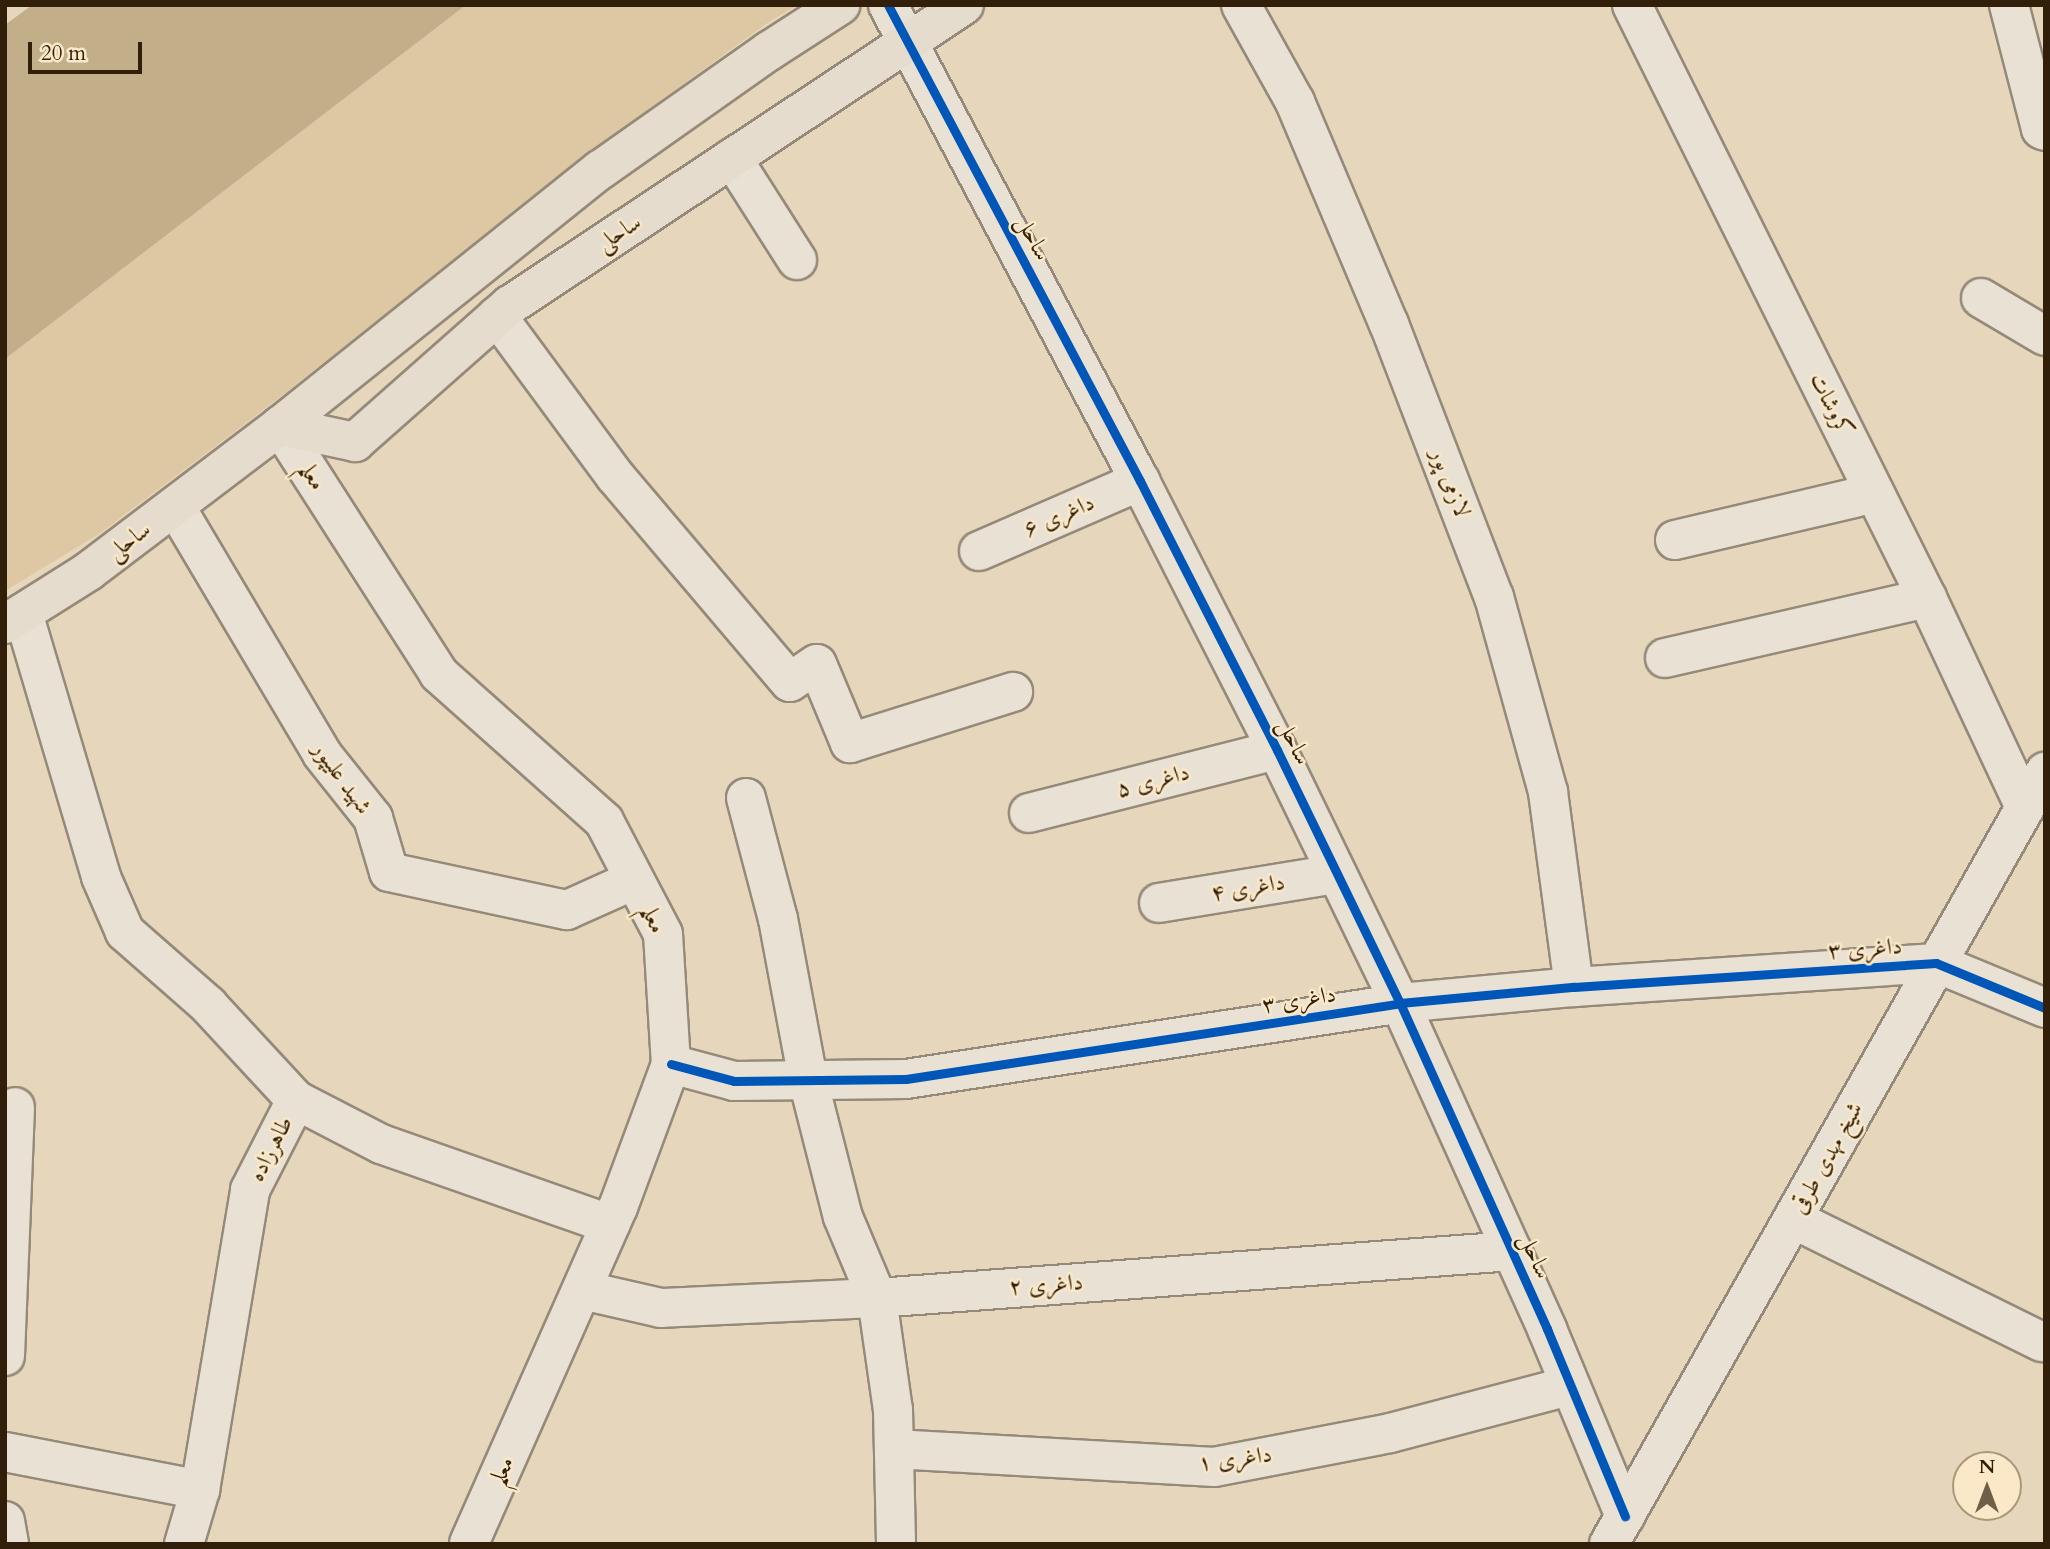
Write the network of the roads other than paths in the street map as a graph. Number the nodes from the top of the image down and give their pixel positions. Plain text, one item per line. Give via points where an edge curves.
1 (840, 5) edge
2 (888, 5) edge
3 (964, 5) edge
4 (1241, 5) edge
5 (1632, 5) edge
6 (2009, 5) edge
7 (907, 42) junction
8 (2045, 131) edge
9 (732, 158) junction
10 (797, 260) dead end
11 (1982, 298) dead end
12 (497, 316) junction
13 (2045, 336) edge
14 (280, 426) junction
15 (1140, 481) junction
16 (1875, 493) junction
17 (175, 506) junction
18 (1675, 540) dead end
19 (979, 551) dead end
20 (1927, 598) junction
21 (14, 618) edge
22 (1665, 658) dead end
23 (1013, 692) dead end
24 (1277, 750) junction
25 (2045, 772) edge
26 (746, 798) dead end
27 (2025, 807) junction
28 (1029, 813) dead end
29 (1337, 874) junction
30 (634, 880) junction
31 (1159, 903) dead end
32 (1936, 963) junction
33 (1574, 988) junction
34 (1400, 1003) junction
35 (2045, 1008) edge
36 (671, 1064) junction
37 (808, 1080) junction
38 (296, 1100) junction
39 (15, 1107) dead end
40 (1793, 1219) junction
41 (610, 1224) junction
42 (1512, 1251) junction
43 (582, 1290) junction
44 (877, 1298) junction
45 (2042, 1342) dead end
46 (5, 1356) edge
47 (1569, 1386) junction
48 (894, 1449) junction
49 (5, 1452) edge
50 (200, 1490) junction
51 (5, 1521) edge
52 (1617, 1530) edge
53 (9, 1544) edge
54 (184, 1544) edge
55 (469, 1544) edge
56 (896, 1544) edge

1 - 14 main road, ساحلی via 600,170
2 - 7 street, ساحل
3 - 7 main road, ساحلی
4 - 33 street, لازمی پور via 1295,102 1389,324 1494,597 1548,792
5 - 16 street, کروشات
6 - 8 street via 2040,129
7 - 9 main road, ساحلی
7 - 15 street, ساحل
9 - 10 street
9 - 12 main road, ساحلی
11 - 13 street
12 - 14 main road, ساحلی via 355,442
12 - 23 street via 615,476 790,682 817,664 850,743
14 - 17 main road, ساحلی
14 - 30 street, معلم via 439,674 604,821
15 - 19 street, داغری ۶
15 - 24 street, ساحل
16 - 18 street
16 - 20 street, کروشات
17 - 21 main road, ساحلی via 89,571
17 - 30 street, شهید علیپور via 321,754 373,818 389,872 567,910
20 - 22 street
20 - 27 street, کروشات
21 - 38 street via 101,877 125,932 208,1005
24 - 28 street, داغری ۵
24 - 29 street, ساحل
25 - 27 street, شیخ مهدی طرقی
26 - 37 street via 778,919
27 - 32 street, شیخ مهدی طرقی
29 - 31 street, داغری ۴
29 - 34 street, ساحل
30 - 36 street, معلم via 663,934
32 - 33 street, داغری ۳
32 - 35 street
32 - 40 street, شیخ مهدی طرقی
33 - 34 street, داغری ۳
34 - 37 street, داغری ۳ via 906,1079
34 - 42 street, ساحل
36 - 37 street, داغری ۳ via 734,1081
36 - 41 street, معلم
37 - 44 street via 843,1217
38 - 41 street, طاهرزاده via 381,1144
38 - 50 street, طاهرزاده via 250,1190
39 - 46 street
40 - 45 street
40 - 52 street, شیخ مهدی طرقی
41 - 43 street, معلم
42 - 44 street, داغری ۲
42 - 47 street, ساحل
43 - 44 street, داغری ۲ via 661,1308
43 - 55 street, معلم
44 - 48 street
47 - 48 street, داغری ۱ via 1390,1433 1214,1467
47 - 52 street, ساحل
48 - 56 street
49 - 50 street
50 - 54 street, طاهرزاده
51 - 53 street

